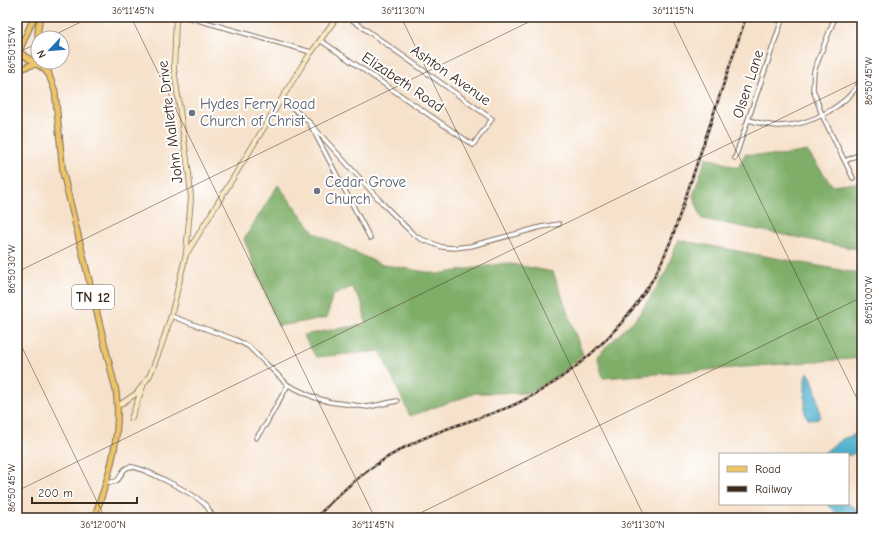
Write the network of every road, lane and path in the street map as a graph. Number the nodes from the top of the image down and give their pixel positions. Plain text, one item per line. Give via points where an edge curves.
1 (34, 17) edge
2 (40, 17) edge
3 (176, 17) edge
4 (187, 17) edge
5 (337, 17) edge
6 (348, 17) edge
7 (783, 17) edge
8 (835, 17) edge
9 (38, 30) edge
10 (320, 40) junction
11 (311, 52) junction
12 (18, 53) edge
13 (30, 60) edge
14 (30, 66) edge
15 (44, 70) edge
16 (48, 70) edge
17 (17, 71) edge
18 (49, 75) junction
19 (862, 79) edge
20 (282, 99) junction
21 (822, 115) junction
22 (749, 120) junction
23 (309, 122) junction
24 (472, 145) joint
25 (862, 153) edge
26 (735, 158) dead end
27 (846, 162) junction
28 (853, 178) dead end
29 (559, 224) dead end
30 (370, 238) dead end
31 (186, 254) junction
32 (171, 316) junction
33 (144, 382) junction
34 (288, 385) junction
35 (396, 401) dead end
36 (118, 406) junction
37 (131, 419) dead end
38 (256, 438) dead end
39 (107, 482) junction
40 (94, 518) edge
41 (213, 518) edge

1 - 12 main road
2 - 9 main road
3 - 31 street, John Mallette Drive via 174,69 191,198
4 - 11 street
5 - 10 street
6 - 24 street, Ashton Avenue via 492,119
7 - 22 street, Olsen Lane
8 - 21 street via 812,80 815,99
10 - 11 street
10 - 24 street, Elizabeth Road
11 - 20 street
12 - 13 main road, TN 12
14 - 17 main road
15 - 18 main road, TN 12
16 - 18 main road
18 - 36 main road, TN 12 via 55,91 63,173
19 - 21 street via 850,95
20 - 23 street
20 - 31 street
21 - 22 street via 804,122 780,126
21 - 27 street
22 - 26 street, Olsen Lane
23 - 29 street via 399,220 421,240 448,248 466,247
23 - 30 street
25 - 27 street
27 - 28 street
31 - 32 street
32 - 33 street via 150,375
32 - 34 street via 248,346
33 - 36 street via 136,394
33 - 37 street
34 - 35 street via 330,402 368,407
34 - 38 street
36 - 39 main road, TN 12 via 114,456
39 - 40 main road, TN 12
39 - 41 street via 118,481 124,470 133,466 204,503

